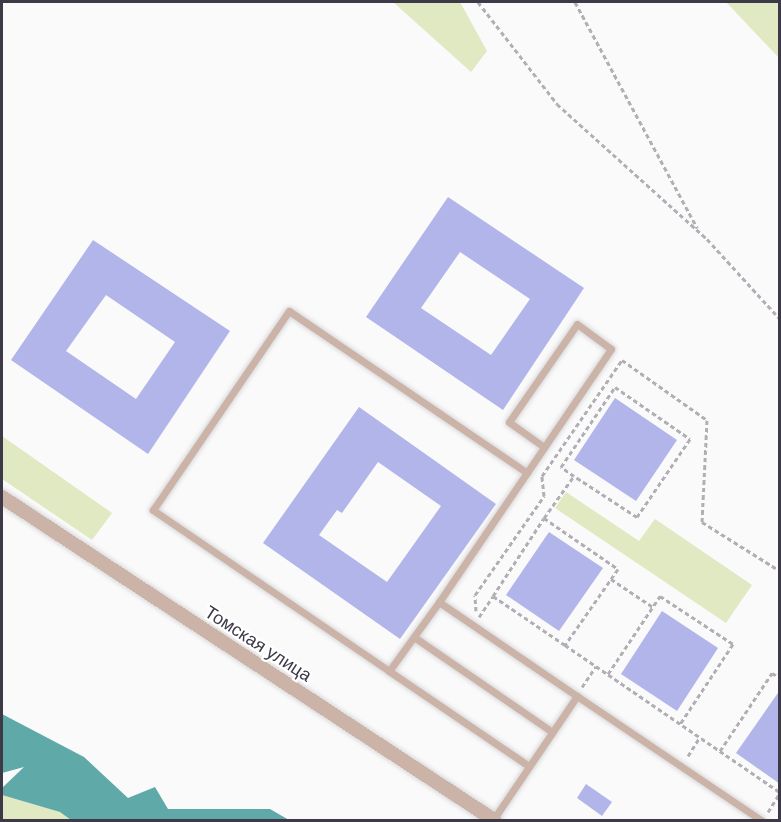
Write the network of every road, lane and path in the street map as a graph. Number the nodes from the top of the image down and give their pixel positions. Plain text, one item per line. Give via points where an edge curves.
1 (478, 2) edge
2 (575, 2) edge
3 (699, 232) junction
4 (780, 319) edge
5 (544, 447) junction
6 (527, 473) junction
7 (574, 476) junction
8 (2, 497) edge
9 (544, 518) junction
10 (780, 571) edge
11 (611, 579) junction
12 (493, 596) junction
13 (439, 602) junction
14 (653, 607) junction
15 (480, 615) junction
16 (489, 621) dead end
17 (473, 625) junction
18 (414, 637) junction
19 (565, 645) junction
20 (596, 666) junction
21 (389, 672) junction
22 (608, 674) junction
23 (780, 678) edge
24 (574, 680) dead end
25 (583, 686) junction
26 (593, 692) dead end
27 (577, 696) junction
28 (680, 724) junction
29 (552, 732) junction
30 (700, 737) junction
31 (678, 750) dead end
32 (720, 751) junction
33 (687, 757) junction
34 (696, 763) dead end
35 (529, 766) junction
36 (682, 766) junction
37 (780, 793) edge
38 (758, 806) dead end
39 (767, 812) junction
40 (773, 816) dead end
41 (494, 820) edge
42 (762, 820) edge

1 - 3 path via 557,104
2 - 3 path
3 - 4 path
5 - 5 lane via 509,422 577,324 611,349
5 - 6 lane
6 - 13 lane
6 - 21 lane via 289,311 153,510
7 - 7 path via 561,467 615,387 690,439 637,517
7 - 9 path
8 - 41 street, Томская улица
9 - 11 path via 618,569
9 - 12 path
10 - 15 path via 702,522 707,420 622,360 542,476 544,496 475,595 474,608
11 - 14 path
11 - 19 path
12 - 15 path
12 - 19 path
13 - 17 lane
13 - 18 lane
14 - 22 path
14 - 28 path via 660,596 732,644
15 - 16 path
15 - 17 path
17 - 27 lane
18 - 21 lane
18 - 29 lane
19 - 20 path
20 - 22 path
20 - 25 path
21 - 35 lane
22 - 28 path
23 - 32 path via 772,673
24 - 25 path
25 - 26 path
25 - 27 path
27 - 29 lane
27 - 36 lane
28 - 30 path
29 - 35 lane
30 - 32 path
30 - 33 path
31 - 33 path
32 - 37 path
33 - 34 path
33 - 36 path
35 - 41 lane
36 - 42 lane
37 - 39 path
38 - 39 path
39 - 40 path
39 - 42 path

